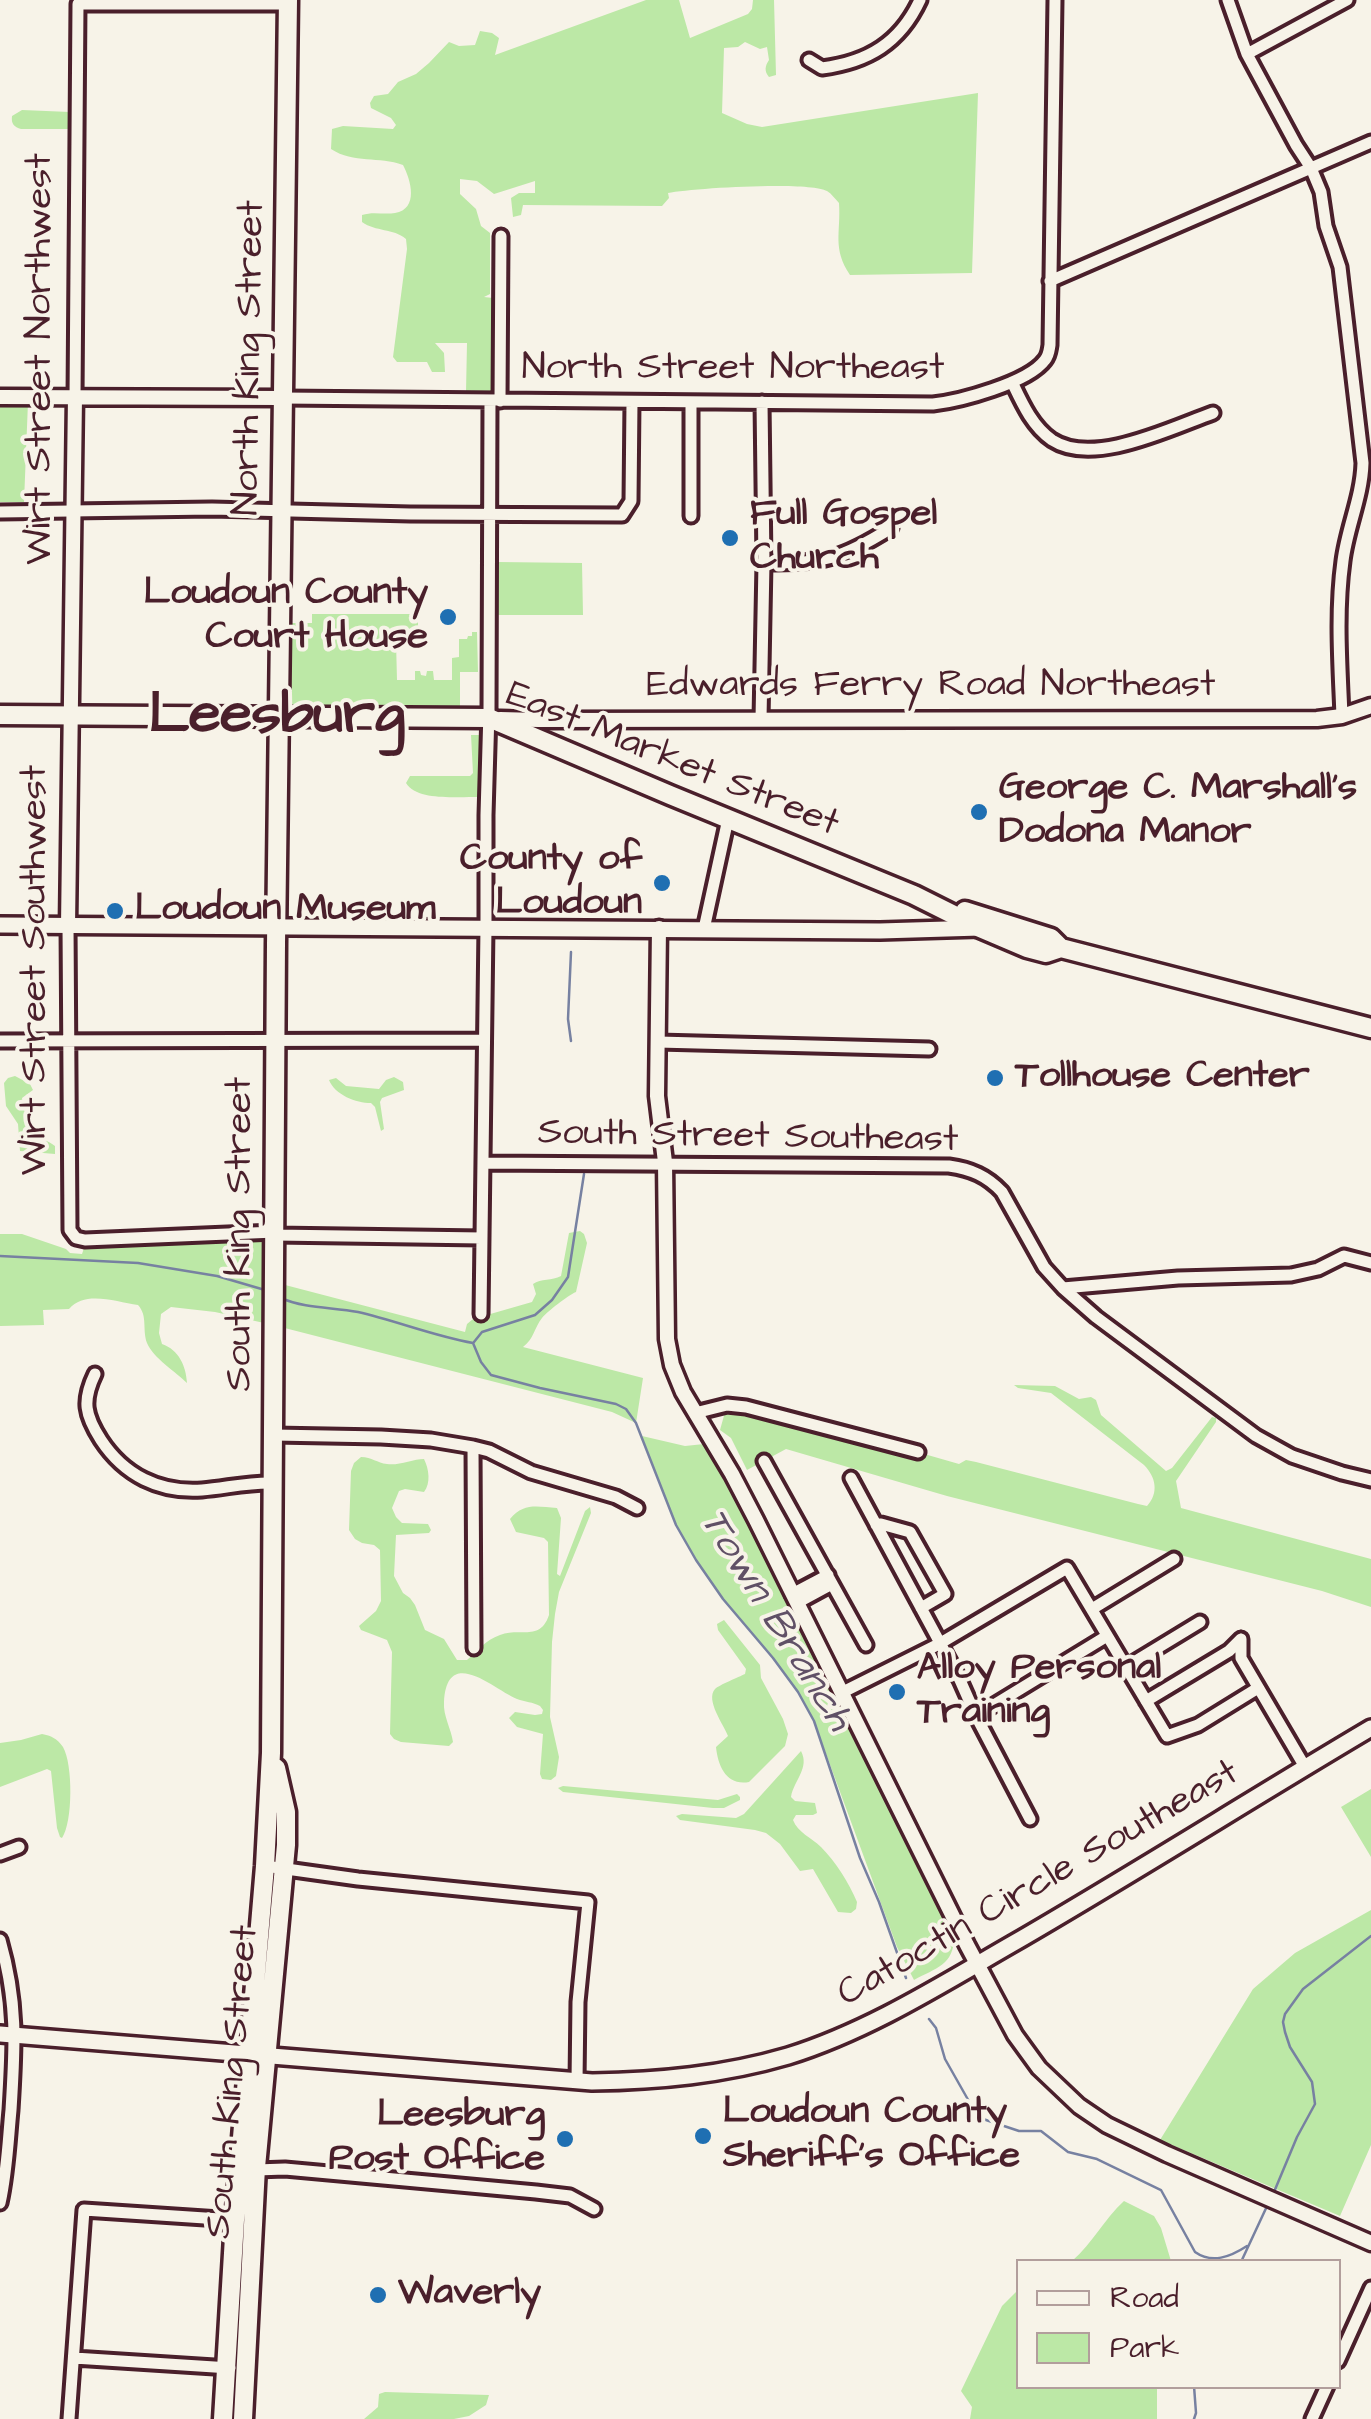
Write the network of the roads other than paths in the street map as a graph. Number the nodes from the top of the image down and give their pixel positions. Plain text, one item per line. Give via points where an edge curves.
1 (920, 0) edge
2 (1055, 0) edge
3 (1228, 0) edge
4 (1347, 0) edge
5 (288, 2) edge
6 (1246, 54) junction
7 (809, 60) dead end
8 (1371, 142) edge
9 (1312, 168) junction
10 (501, 236) dead end
11 (1050, 280) junction
12 (1012, 382) junction
13 (0, 397) edge
14 (74, 397) junction
15 (282, 398) junction
16 (495, 402) junction
17 (632, 402) junction
18 (762, 402) junction
19 (692, 403) junction
20 (1213, 413) dead end
21 (282, 510) junction
22 (0, 512) edge
23 (74, 512) junction
24 (491, 514) junction
25 (691, 516) dead end
26 (891, 528) dead end
27 (764, 563) junction
28 (1371, 706) edge
29 (0, 715) edge
30 (72, 715) junction
31 (280, 716) junction
32 (1342, 716) junction
33 (489, 718) junction
34 (761, 719) junction
35 (536, 729) junction
36 (728, 819) junction
37 (914, 895) junction
38 (68, 924) junction
39 (0, 925) edge
40 (276, 926) junction
41 (486, 927) junction
42 (659, 928) junction
43 (980, 928) junction
44 (704, 929) junction
45 (936, 931) junction
46 (1030, 941) junction
47 (1371, 1028) edge
48 (68, 1040) junction
49 (275, 1040) junction
50 (484, 1040) junction
51 (0, 1041) edge
52 (658, 1042) junction
53 (929, 1049) dead end
54 (664, 1162) junction
55 (483, 1163) junction
56 (275, 1234) junction
57 (482, 1238) junction
58 (1371, 1262) edge
59 (1063, 1288) junction
60 (481, 1314) dead end
61 (94, 1374) dead end
62 (696, 1414) junction
63 (274, 1435) junction
64 (473, 1447) junction
65 (918, 1452) dead end
66 (764, 1461) dead end
67 (850, 1478) dead end
68 (1371, 1480) edge
69 (273, 1484) junction
70 (638, 1508) dead end
71 (876, 1526) junction
72 (1174, 1559) dead end
73 (830, 1580) junction
74 (794, 1598) junction
75 (921, 1608) junction
76 (1092, 1609) junction
77 (1200, 1622) dead end
78 (1107, 1636) junction
79 (940, 1644) junction
80 (866, 1645) dead end
81 (474, 1648) dead end
82 (1126, 1667) junction
83 (1258, 1688) junction
84 (843, 1692) junction
85 (1146, 1701) junction
86 (976, 1716) junction
87 (1371, 1728) edge
88 (1305, 1767) junction
89 (1030, 1819) dead end
90 (19, 1848) dead end
91 (0, 1854) edge
92 (274, 1868) junction
93 (0, 1940) edge
94 (977, 1964) junction
95 (8, 2034) edge
96 (258, 2055) junction
97 (577, 2081) junction
98 (4, 2151) edge
99 (256, 2170) junction
100 (0, 2203) edge
101 (594, 2209) dead end
102 (235, 2220) junction
103 (1371, 2244) edge
104 (1371, 2288) edge
105 (1341, 2355) edge
106 (74, 2358) junction
107 (236, 2368) junction
108 (1326, 2389) edge
109 (69, 2419) edge
110 (223, 2419) edge
111 (243, 2419) edge
112 (1312, 2419) edge

1 - 7 street via 901,30 862,60 822,68
2 - 11 street
3 - 6 street
4 - 6 street
5 - 14 street, Wirt Street Northwest via 78,4
5 - 15 main road, North King Street
6 - 9 street
8 - 9 street
9 - 11 street
9 - 32 street via 1340,267 1362,463 1340,582
10 - 16 street
11 - 12 street, North Street Northeast via 1048,354
12 - 18 street, North Street Northeast via 932,404
12 - 20 street via 1042,431 1077,449 1125,444
13 - 14 street
14 - 15 street
14 - 23 street, Wirt Street Northwest
15 - 16 street, North Street Northeast
15 - 21 main road, North King Street
16 - 17 street, North Street Northeast
16 - 24 street
17 - 19 street, North Street Northeast
17 - 24 street via 632,502 626,512
18 - 19 street, North Street Northeast
18 - 27 street
19 - 25 street
21 - 23 street
21 - 24 street
21 - 31 main road, North King Street
22 - 23 street
23 - 30 street, Wirt Street Northwest
24 - 33 street
26 - 27 street via 828,560
27 - 34 street
28 - 32 street, Edwards Ferry Road Northeast
29 - 30 main road, East Market Street
30 - 31 main road, East Market Street
30 - 38 street, Wirt Street Southwest
31 - 33 main road, East Market Street
31 - 40 main road, South King Street
32 - 34 street, Edwards Ferry Road Northeast
33 - 35 main road, East Market Street
33 - 41 street
34 - 35 street, Edwards Ferry Road Northeast
35 - 36 main road, East Market Street
36 - 37 main road, East Market Street
36 - 44 street
37 - 43 main road, East Market Street
37 - 46 main road, East Market Street
38 - 39 main road
38 - 40 main road
38 - 48 street, Wirt Street Southwest
40 - 41 main road
40 - 49 main road, South King Street
41 - 42 main road
41 - 50 street
42 - 44 main road
42 - 52 street
43 - 45 main road
43 - 46 main road, East Market Street
44 - 45 main road
45 - 46 main road
46 - 47 main road, East Market Street via 1051,938 1061,948
48 - 49 street
48 - 51 street
48 - 56 street, Wirt Street Southwest via 68,1225 76,1238
49 - 50 street
49 - 56 main road, South King Street
50 - 55 street
52 - 53 street
52 - 54 street
54 - 55 street, South Street Southeast
54 - 59 street, South Street Southeast via 970,1170 1002,1192
54 - 62 street via 667,1339
55 - 57 street
56 - 57 street
56 - 63 main road, South King Street
57 - 60 street
58 - 59 street via 1344,1256 1291,1275
59 - 68 street, South Street Southeast via 1256,1436 1292,1456
61 - 69 street via 88,1416 114,1459 138,1476 183,1490
62 - 65 street via 746,1407
62 - 74 street
63 - 64 street
63 - 69 main road, South King Street
64 - 70 street
64 - 81 street
66 - 73 street
67 - 71 street
69 - 92 main road, South King Street
71 - 75 street
71 - 75 street via 910,1532 945,1594
72 - 76 street
73 - 74 street
73 - 80 street
74 - 84 street
75 - 79 street
76 - 78 street
76 - 79 street via 1067,1568
77 - 82 street
78 - 82 street
78 - 86 street
79 - 84 street
79 - 86 street
82 - 85 street
83 - 85 street via 1167,1736
83 - 85 street via 1240,1658 1242,1639
83 - 88 street
84 - 94 street
86 - 89 street
87 - 88 main road, Catoctin Circle Southeast
88 - 94 main road, Catoctin Circle Southeast
90 - 91 street
92 - 96 main road, South King Street
92 - 97 street via 588,1902
93 - 95 street via 12,1988
94 - 97 main road, Catoctin Circle Southeast via 859,2029 771,2060 670,2079
94 - 103 street via 1026,2052 1079,2106 1120,2132
95 - 96 main road, Catoctin Circle Southeast
95 - 98 street
96 - 97 main road, Catoctin Circle Southeast
96 - 99 main road, South King Street
96 - 102 main road, South King Street
98 - 100 street
99 - 101 street via 536,2192 570,2196
99 - 107 main road, South King Street
102 - 106 street via 84,2210
102 - 107 main road, South King Street
104 - 105 street
106 - 107 street
106 - 109 street
107 - 110 main road, South King Street
107 - 111 main road, South King Street
108 - 112 street

